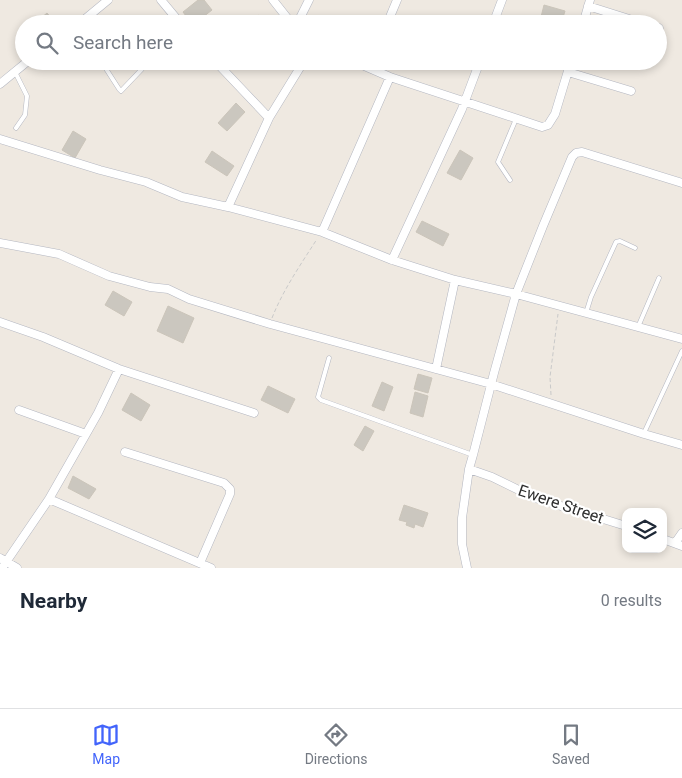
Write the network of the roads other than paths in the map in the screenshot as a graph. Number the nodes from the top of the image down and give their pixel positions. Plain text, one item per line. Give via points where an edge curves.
1 (108, 0) edge
2 (161, 0) edge
3 (273, 0) edge
4 (310, 0) edge
5 (397, 0) edge
6 (502, 0) edge
7 (589, 3) edge
8 (90, 15) edge
9 (174, 15) edge
10 (285, 15) edge
11 (302, 15) edge
12 (391, 15) edge
13 (496, 15) edge
14 (621, 15) edge
15 (17, 70) edge
16 (107, 70) edge
17 (141, 70) edge
18 (224, 70) edge
19 (298, 70) edge
20 (378, 70) edge
21 (476, 70) edge
22 (15, 72) junction
23 (568, 72) joint
24 (390, 77) junction
25 (0, 84) edge
26 (631, 91) dead end
27 (464, 102) junction
28 (269, 118) junction
29 (516, 119) junction
30 (16, 128) dead end
31 (0, 139) edge
32 (510, 180) dead end
33 (682, 182) edge
34 (228, 208) junction
35 (322, 232) junction
36 (0, 242) edge
37 (635, 248) dead end
38 (392, 260) junction
39 (659, 278) dead end
40 (455, 280) junction
41 (516, 294) junction
42 (586, 313) junction
43 (0, 322) edge
44 (638, 327) junction
45 (682, 339) edge
46 (682, 351) edge
47 (329, 358) dead end
48 (119, 369) junction
49 (436, 369) junction
50 (491, 384) junction
51 (19, 410) dead end
52 (254, 413) dead end
53 (86, 434) junction
54 (644, 434) junction
55 (682, 445) edge
56 (125, 452) dead end
57 (473, 455) junction
58 (469, 469) junction
59 (49, 499) junction
60 (622, 525) edge
61 (682, 533) edge
62 (667, 540) edge
63 (679, 544) edge
64 (2, 563) edge
65 (200, 563) junction
66 (17, 568) edge
67 (211, 568) edge
68 (467, 568) edge

1 - 8 street
2 - 9 street
3 - 10 street
4 - 11 street
5 - 12 street
6 - 13 street
7 - 14 street
15 - 22 street
16 - 17 lane via 122,91
18 - 28 street
19 - 28 street
20 - 24 street
21 - 27 street
22 - 25 street
22 - 30 lane via 27,96 25,115
23 - 26 street
23 - 29 street via 555,114 548,125 542,127
24 - 27 street
24 - 35 street
27 - 29 street
27 - 38 street
28 - 34 street
29 - 32 lane via 498,162
31 - 34 street via 146,182 182,197
33 - 41 street via 576,152
34 - 35 street
35 - 38 street
36 - 49 street via 59,254 109,276 168,289 189,299 270,324
37 - 42 lane via 616,242
38 - 40 street
39 - 44 lane
40 - 41 street
40 - 49 street
41 - 42 street
41 - 50 street
42 - 44 street
43 - 48 street
44 - 45 street
46 - 54 lane
47 - 57 lane via 318,397 321,400
48 - 52 street
48 - 53 street
49 - 50 street
50 - 54 street
50 - 57 street
51 - 53 street
53 - 59 street
54 - 55 street
56 - 65 street via 224,483 230,488
57 - 58 street
58 - 60 street, Ewere Street via 535,498
58 - 68 street via 462,518 462,544
59 - 64 street
59 - 65 street
61 - 63 street
62 - 63 street
64 - 66 street
65 - 67 street

